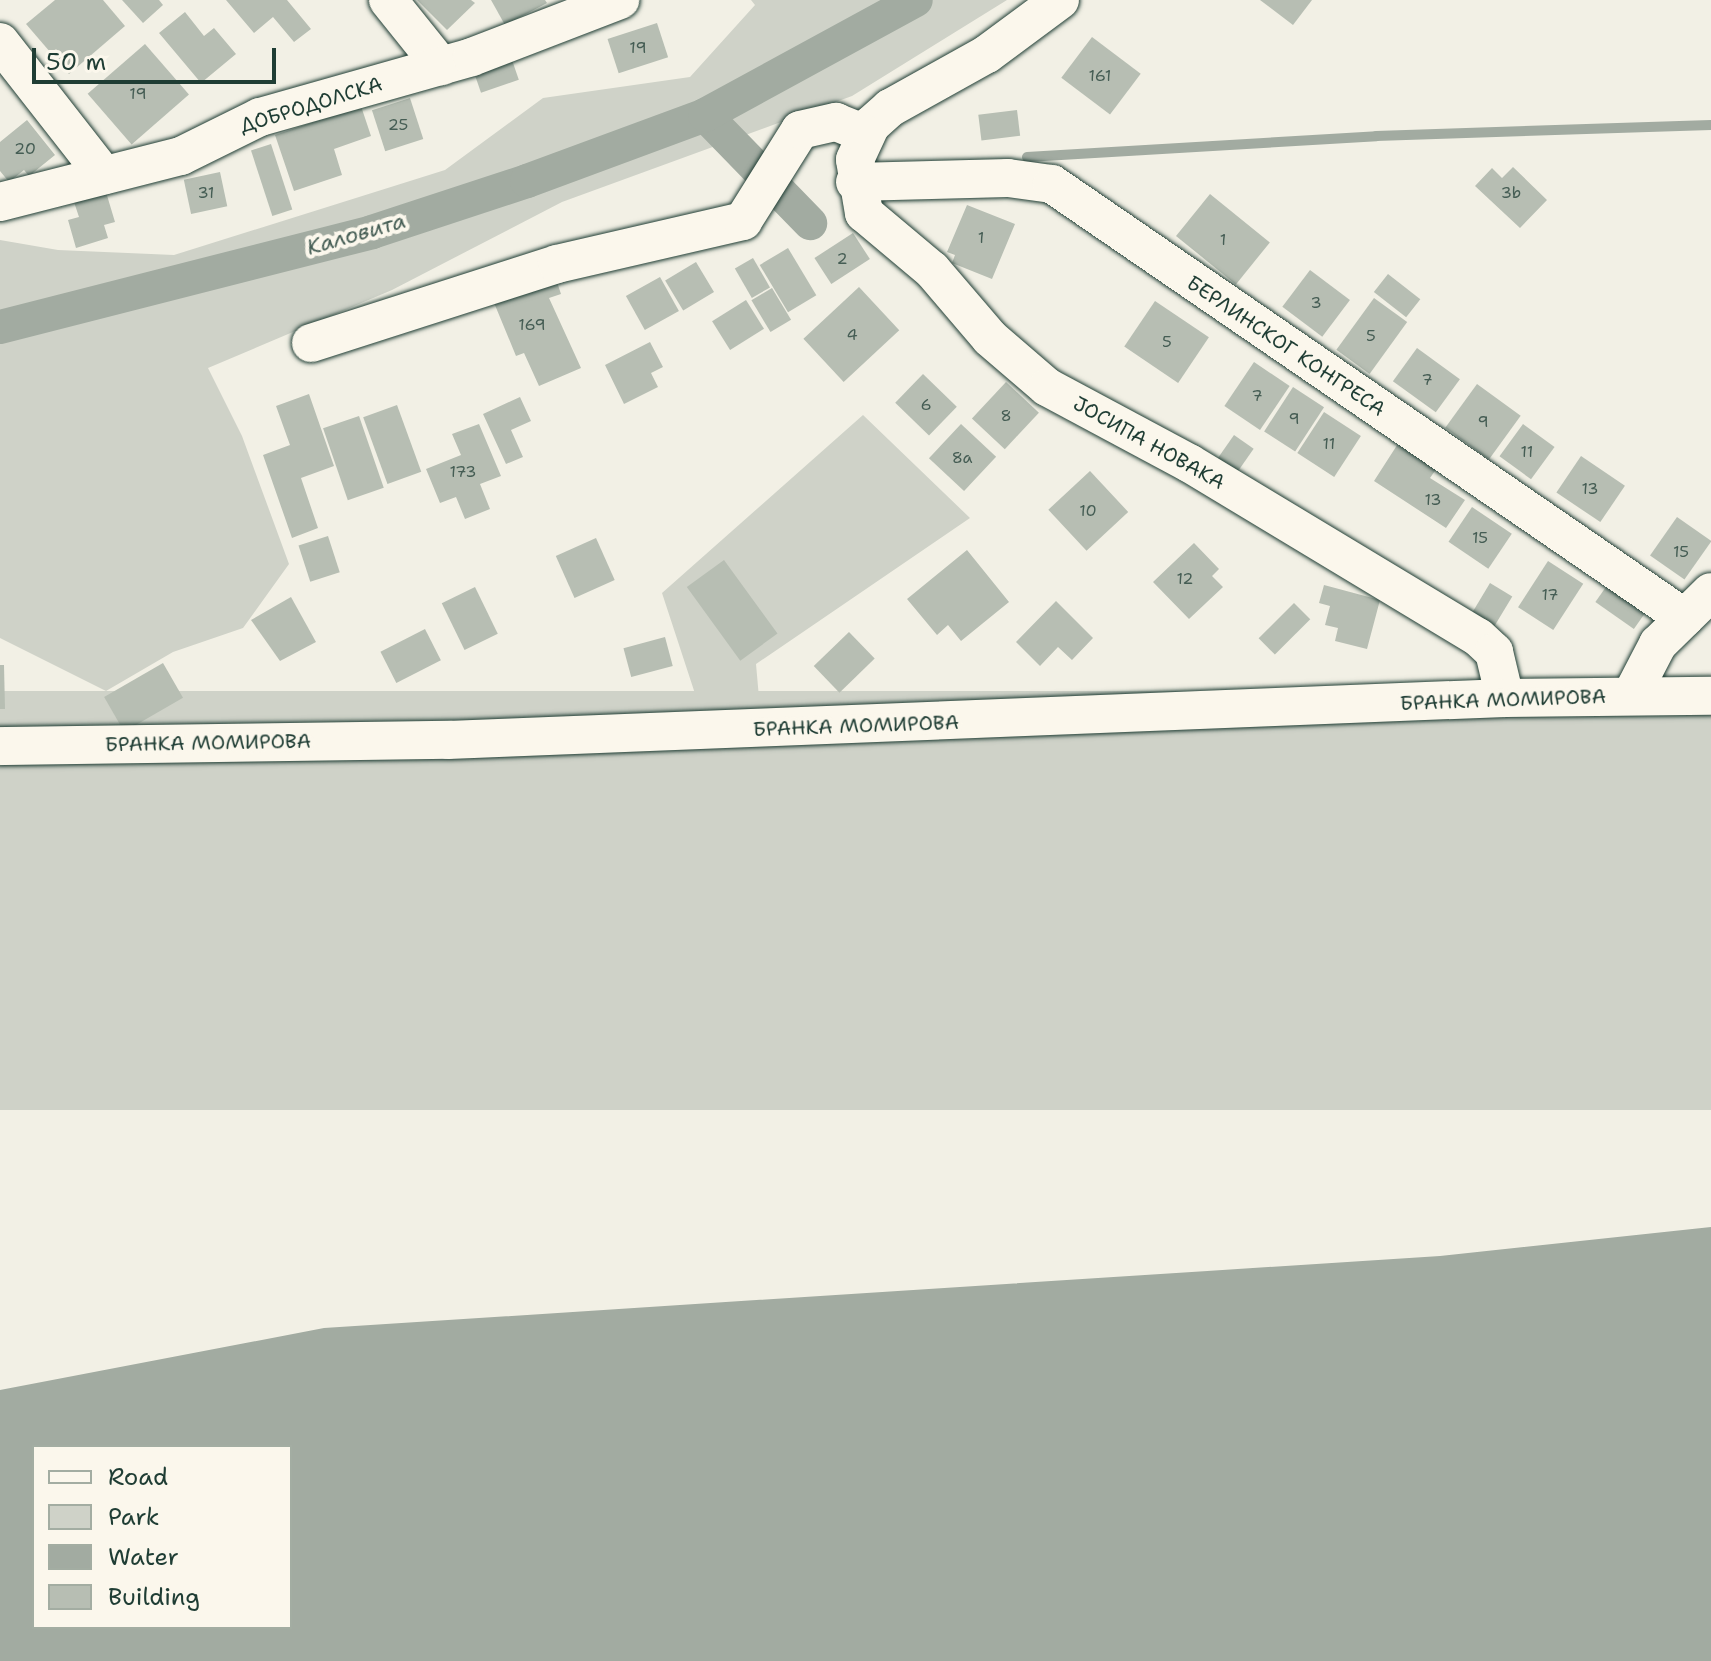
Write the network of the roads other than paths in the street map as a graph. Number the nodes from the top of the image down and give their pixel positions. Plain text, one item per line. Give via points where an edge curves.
1 (388, 0) edge
2 (620, 0) edge
3 (1060, 0) edge
4 (0, 42) edge
5 (441, 66) junction
6 (865, 134) junction
7 (104, 175) junction
8 (855, 182) junction
9 (0, 202) edge
10 (311, 343) dead end
11 (1698, 605) edge
12 (1631, 696) junction
13 (1711, 696) edge
14 (1505, 698) junction
15 (0, 746) edge

1 - 5 street
2 - 5 street, ДОБРОДОЛСКА
3 - 6 street via 987,54 890,108
4 - 7 street
5 - 7 street, ДОБРОДОЛСКА via 260,117 181,156
6 - 8 street
6 - 10 street via 844,123 808,125 792,137 743,221 557,264
7 - 9 street, ДОБРОДОЛСКА
8 - 11 street, БЕРЛИНСКОГ КОНГРЕСА via 1008,178 1052,184
8 - 14 street, ЈОСИПА НОВАКА via 873,223 932,270 1019,366 1478,637 1494,652
11 - 12 street via 1642,667
12 - 13 street, БРАНКА МОМИРОВА
12 - 14 street, БРАНКА МОМИРОВА
14 - 15 street, БРАНКА МОМИРОВА via 464,740

